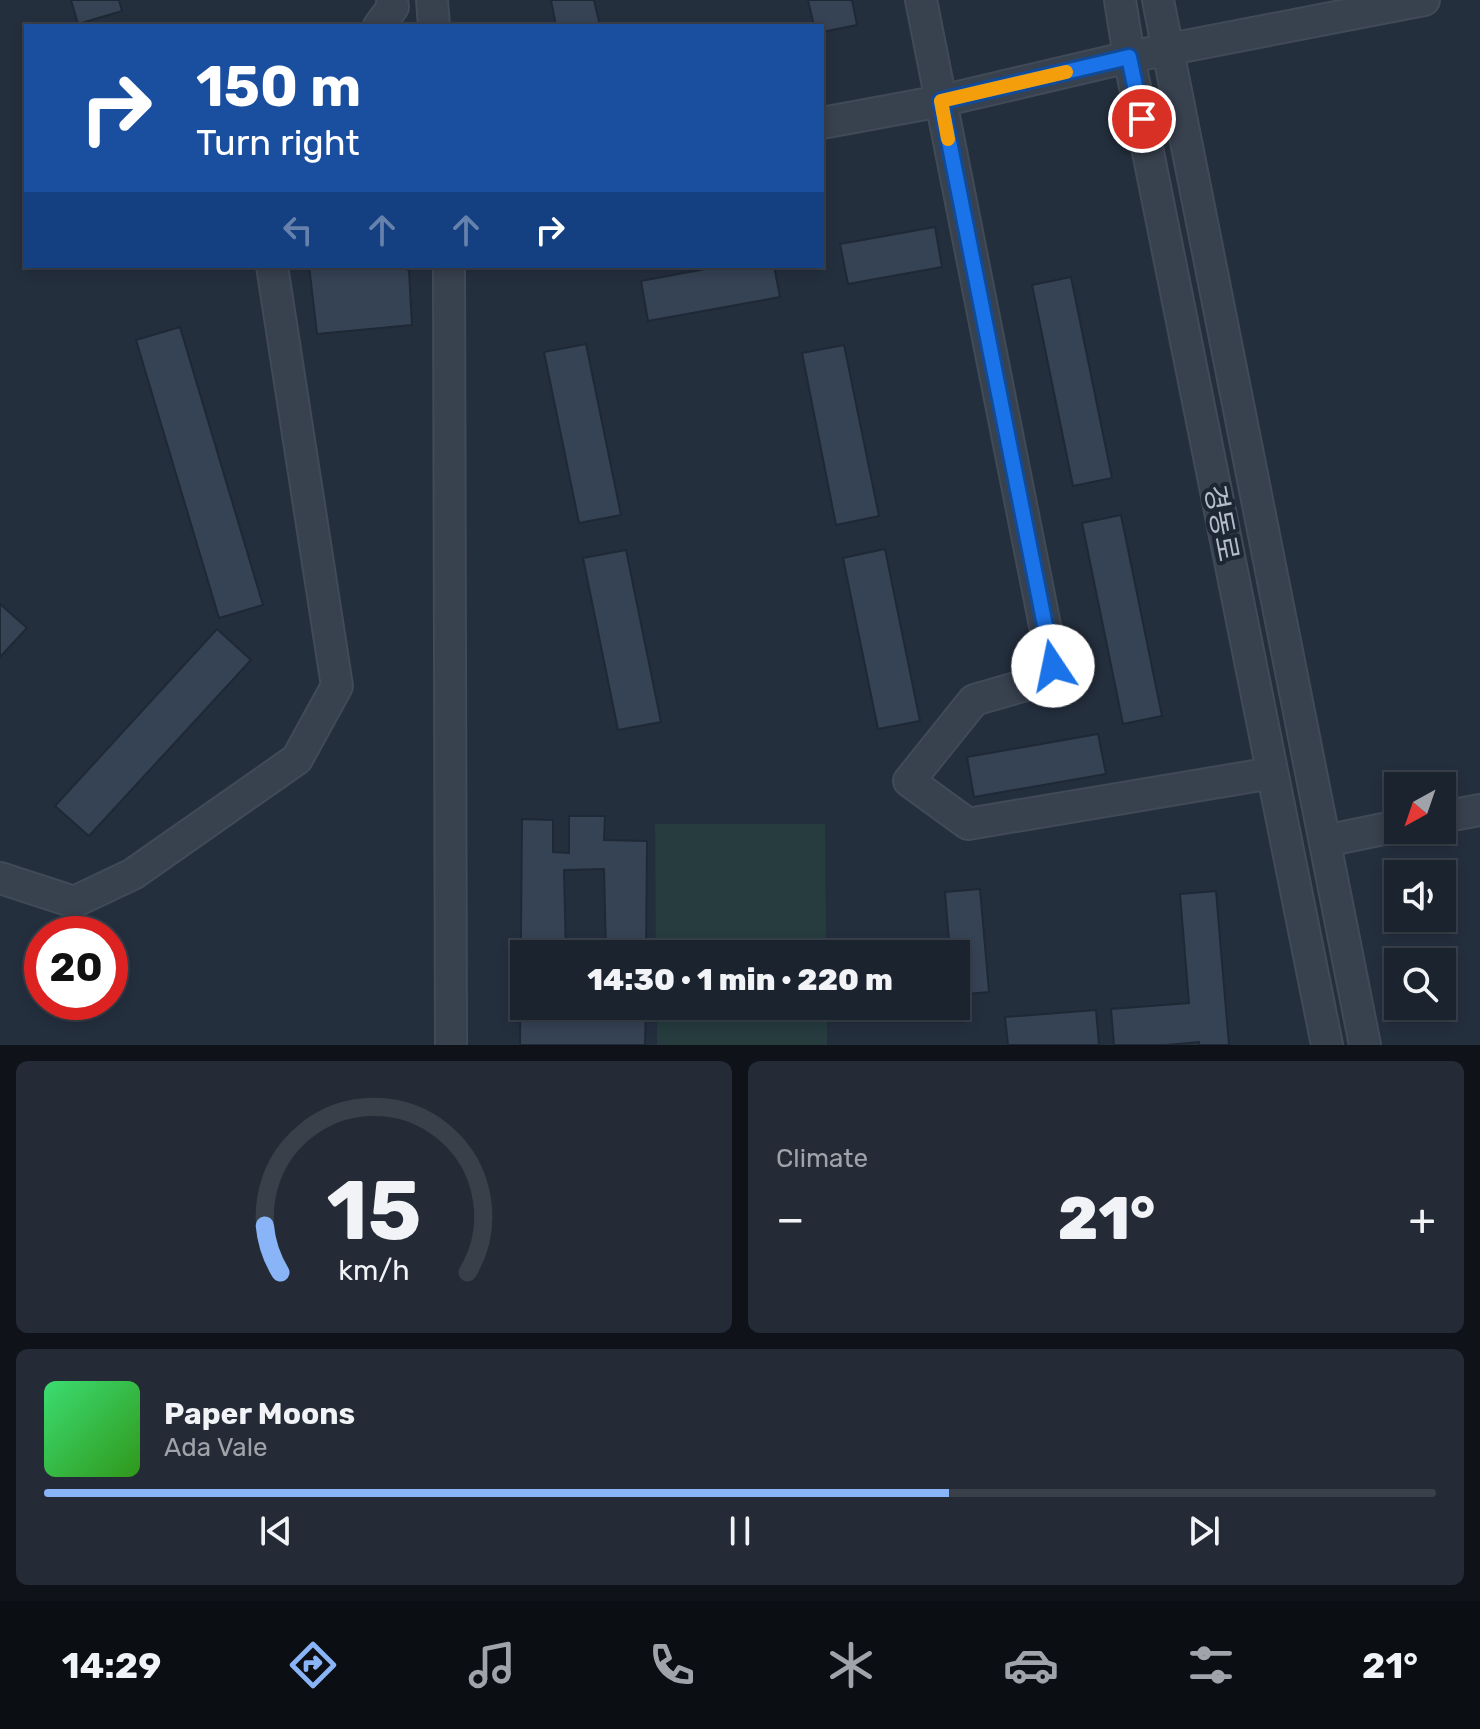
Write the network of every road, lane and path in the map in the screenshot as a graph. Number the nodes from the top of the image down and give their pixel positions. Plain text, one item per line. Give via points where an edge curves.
1 (392, 0) edge
2 (432, 0) edge
3 (921, 0) edge
4 (1120, 0) edge
5 (1158, 0) edge
6 (1424, 0) edge
7 (380, 24) edge
8 (434, 24) edge
9 (1167, 50) junction
10 (1129, 57) junction
11 (941, 101) junction
12 (824, 123) edge
13 (272, 268) edge
14 (449, 268) edge
15 (1272, 773) junction
16 (1480, 810) edge
17 (1456, 814) edge
18 (1384, 829) edge
19 (1325, 841) junction
20 (0, 878) edge
21 (451, 1045) edge
22 (1327, 1045) edge
23 (1365, 1045) edge

1 - 7 street
2 - 8 street
3 - 11 street
4 - 10 street, 경동로
5 - 9 street, 경동로
6 - 9 street
9 - 10 street
9 - 19 street, 경동로
10 - 11 street
10 - 15 street, 경동로
11 - 12 street
11 - 15 street via 1053,666 1047,679 974,700 909,781 968,824
13 - 20 street via 337,686 297,759 133,874 74,902
14 - 21 street
15 - 22 street, 경동로
16 - 17 street
18 - 19 street
19 - 23 street, 경동로

